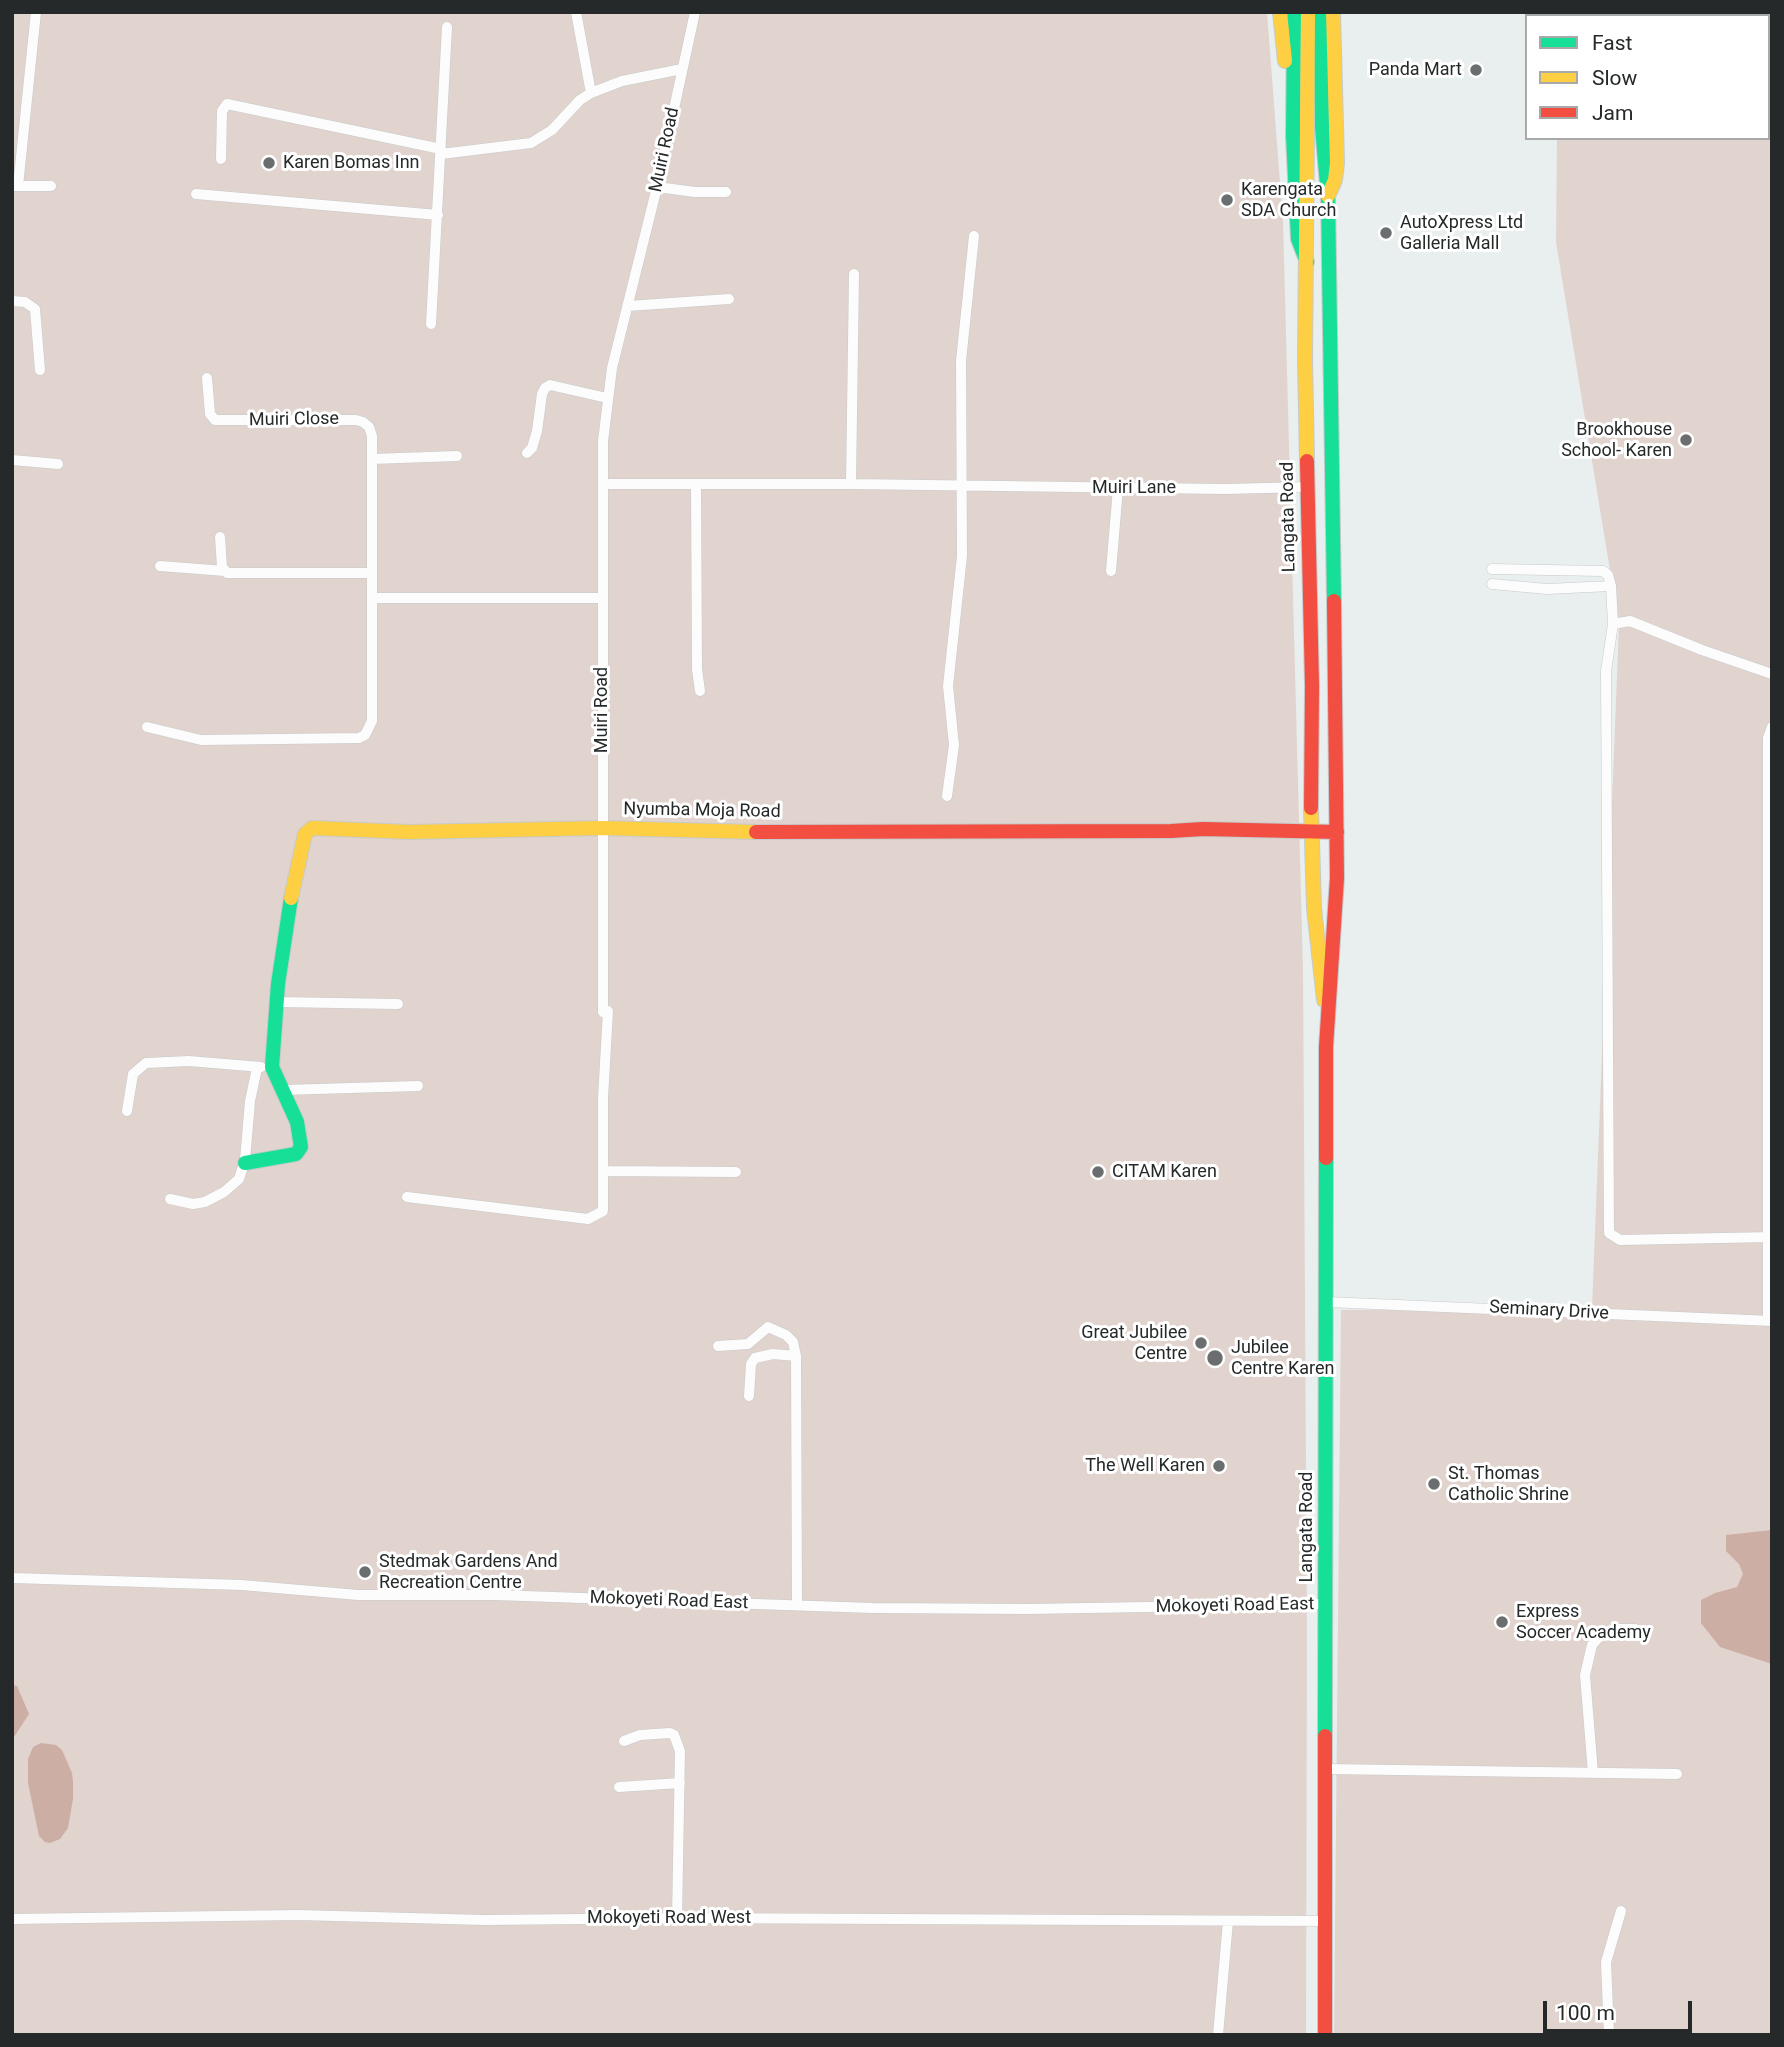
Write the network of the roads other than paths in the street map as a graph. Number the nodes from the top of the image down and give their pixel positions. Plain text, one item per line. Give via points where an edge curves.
1 (36, 12) edge
2 (576, 12) edge
3 (695, 12) edge
4 (1280, 12) edge
5 (1294, 12) edge
6 (1308, 12) edge
7 (1321, 12) edge
8 (1333, 12) edge
9 (447, 27) dead end
10 (682, 69) junction
11 (591, 93) junction
12 (1293, 136) junction
13 (441, 151) junction
14 (221, 159) dead end
15 (15, 186) edge
16 (51, 186) dead end
17 (657, 187) junction
18 (726, 192) dead end
19 (196, 194) dead end
20 (1328, 196) junction
21 (438, 215) junction
22 (974, 236) dead end
23 (1307, 262) junction
24 (854, 274) dead end
25 (729, 299) dead end
26 (12, 301) edge
27 (628, 306) junction
28 (431, 324) dead end
29 (40, 370) dead end
30 (207, 378) dead end
31 (607, 398) junction
32 (527, 453) dead end
33 (457, 456) dead end
34 (372, 459) junction
35 (12, 460) edge
36 (58, 464) dead end
37 (603, 484) junction
38 (851, 484) junction
39 (696, 485) junction
40 (960, 485) junction
41 (1308, 487) junction
42 (1118, 488) junction
43 (220, 537) dead end
44 (160, 566) dead end
45 (1492, 569) dead end
46 (1111, 570) dead end
47 (225, 571) junction
48 (372, 573) junction
49 (1492, 584) dead end
50 (1611, 586) junction
51 (372, 598) junction
52 (603, 598) junction
53 (1613, 624) junction
54 (1772, 674) edge
55 (700, 691) dead end
56 (147, 727) dead end
57 (1772, 727) edge
58 (947, 796) dead end
59 (602, 828) junction
60 (1311, 832) junction
61 (1336, 832) junction
62 (277, 1002) junction
63 (398, 1004) dead end
64 (1327, 1019) junction
65 (272, 1067) junction
66 (257, 1068) junction
67 (418, 1086) dead end
68 (283, 1090) junction
69 (127, 1111) dead end
70 (244, 1163) junction
71 (604, 1171) junction
72 (736, 1172) dead end
73 (407, 1198) dead end
74 (170, 1199) dead end
75 (1770, 1237) edge
76 (1327, 1302) junction
77 (1770, 1320) edge
78 (719, 1346) dead end
79 (796, 1356) junction
80 (749, 1396) dead end
81 (12, 1578) edge
82 (1325, 1604) junction
83 (797, 1605) junction
84 (1635, 1629) dead end
85 (624, 1741) dead end
86 (1326, 1769) junction
87 (1593, 1773) junction
88 (1677, 1774) dead end
89 (680, 1783) junction
90 (619, 1787) dead end
91 (1621, 1911) dead end
92 (677, 1917) junction
93 (12, 1919) edge
94 (1228, 1921) junction
95 (1326, 1921) junction
96 (1218, 2035) edge
97 (1325, 2035) edge
98 (1609, 2035) edge

1 - 15 street
2 - 11 street
3 - 10 street, Muiri Road
4 - 12 main road
5 - 12 main road
6 - 23 main road, Langata Road
7 - 20 main road, Langata Road
8 - 20 main road via 1337,163
9 - 13 street
10 - 11 street
10 - 17 street, Muiri Road
11 - 13 street via 531,143
12 - 23 main road via 1298,239
13 - 14 street via 227,104 222,111
13 - 21 street
15 - 16 street
17 - 18 street
17 - 27 street, Muiri Road
19 - 21 street
20 - 61 main road, Langata Road
21 - 28 street
22 - 40 street via 961,361
23 - 41 main road, Langata Road
24 - 38 street
25 - 27 street
26 - 29 street via 35,309
27 - 31 street, Muiri Road
30 - 34 street, Muiri Close via 210,414 215,420 356,420 369,427
31 - 32 street via 550,385 545,388
31 - 37 street, Muiri Road
33 - 34 street
34 - 48 street, Muiri Close
35 - 36 street
37 - 39 street, Muiri Lane
37 - 52 street, Muiri Road
38 - 39 street, Muiri Lane
38 - 40 street, Muiri Lane
39 - 55 street
40 - 42 street, Muiri Lane
40 - 58 street via 962,556 948,686 954,745
41 - 42 street, Muiri Lane
41 - 60 main road, Langata Road
42 - 46 street
43 - 47 street
44 - 47 street
45 - 50 street via 1603,572
47 - 48 street
48 - 51 street, Muiri Close
49 - 50 street via 1547,589
50 - 53 street
51 - 52 street
51 - 56 street, Muiri Close via 371,707 369,729 363,737 201,740
52 - 59 street, Muiri Road
53 - 54 street via 1630,621
53 - 75 street via 1606,671 1608,1229 1620,1240
57 - 75 street via 1768,738
59 - 60 main road, Nyumba Moja Road
59 - 62 main road, Nyumba Moja Road via 307,830 288,912
59 - 71 street, Muiri Road via 603,1012 608,1011
60 - 61 main road, Nyumba Moja Road
60 - 64 main road, Langata Road
61 - 64 main road, Langata Road
62 - 63 street
62 - 65 main road, Nyumba Moja Road
64 - 76 main road, Langata Road
65 - 66 street
65 - 68 main road
66 - 69 street via 189,1061 146,1063 133,1074
66 - 70 street
67 - 68 street
68 - 70 main road via 297,1122 300,1150 282,1158
70 - 74 street via 239,1179 211,1200 193,1204
71 - 72 street
71 - 73 street, Muiri Road via 603,1211 588,1219
75 - 77 street
76 - 77 street, Seminary Drive
76 - 82 main road, Langata Road
78 - 79 street via 748,1344 772,1327 792,1340
79 - 80 street via 755,1358
79 - 83 street
81 - 83 street, Mokoyeti Road East via 242,1585 358,1595
82 - 83 street, Mokoyeti Road East via 1028,1609
82 - 86 main road, Langata Road
84 - 87 street via 1602,1634 1592,1645 1585,1675
85 - 89 street via 653,1733 674,1735 680,1751
86 - 87 street
86 - 95 main road, Langata Road
87 - 88 street
89 - 90 street
89 - 92 street
91 - 98 street via 1606,1962
92 - 93 street, Mokoyeti Road West
92 - 94 street, Mokoyeti Road West
94 - 95 street, Mokoyeti Road West
94 - 96 street
95 - 97 main road, Langata Road

